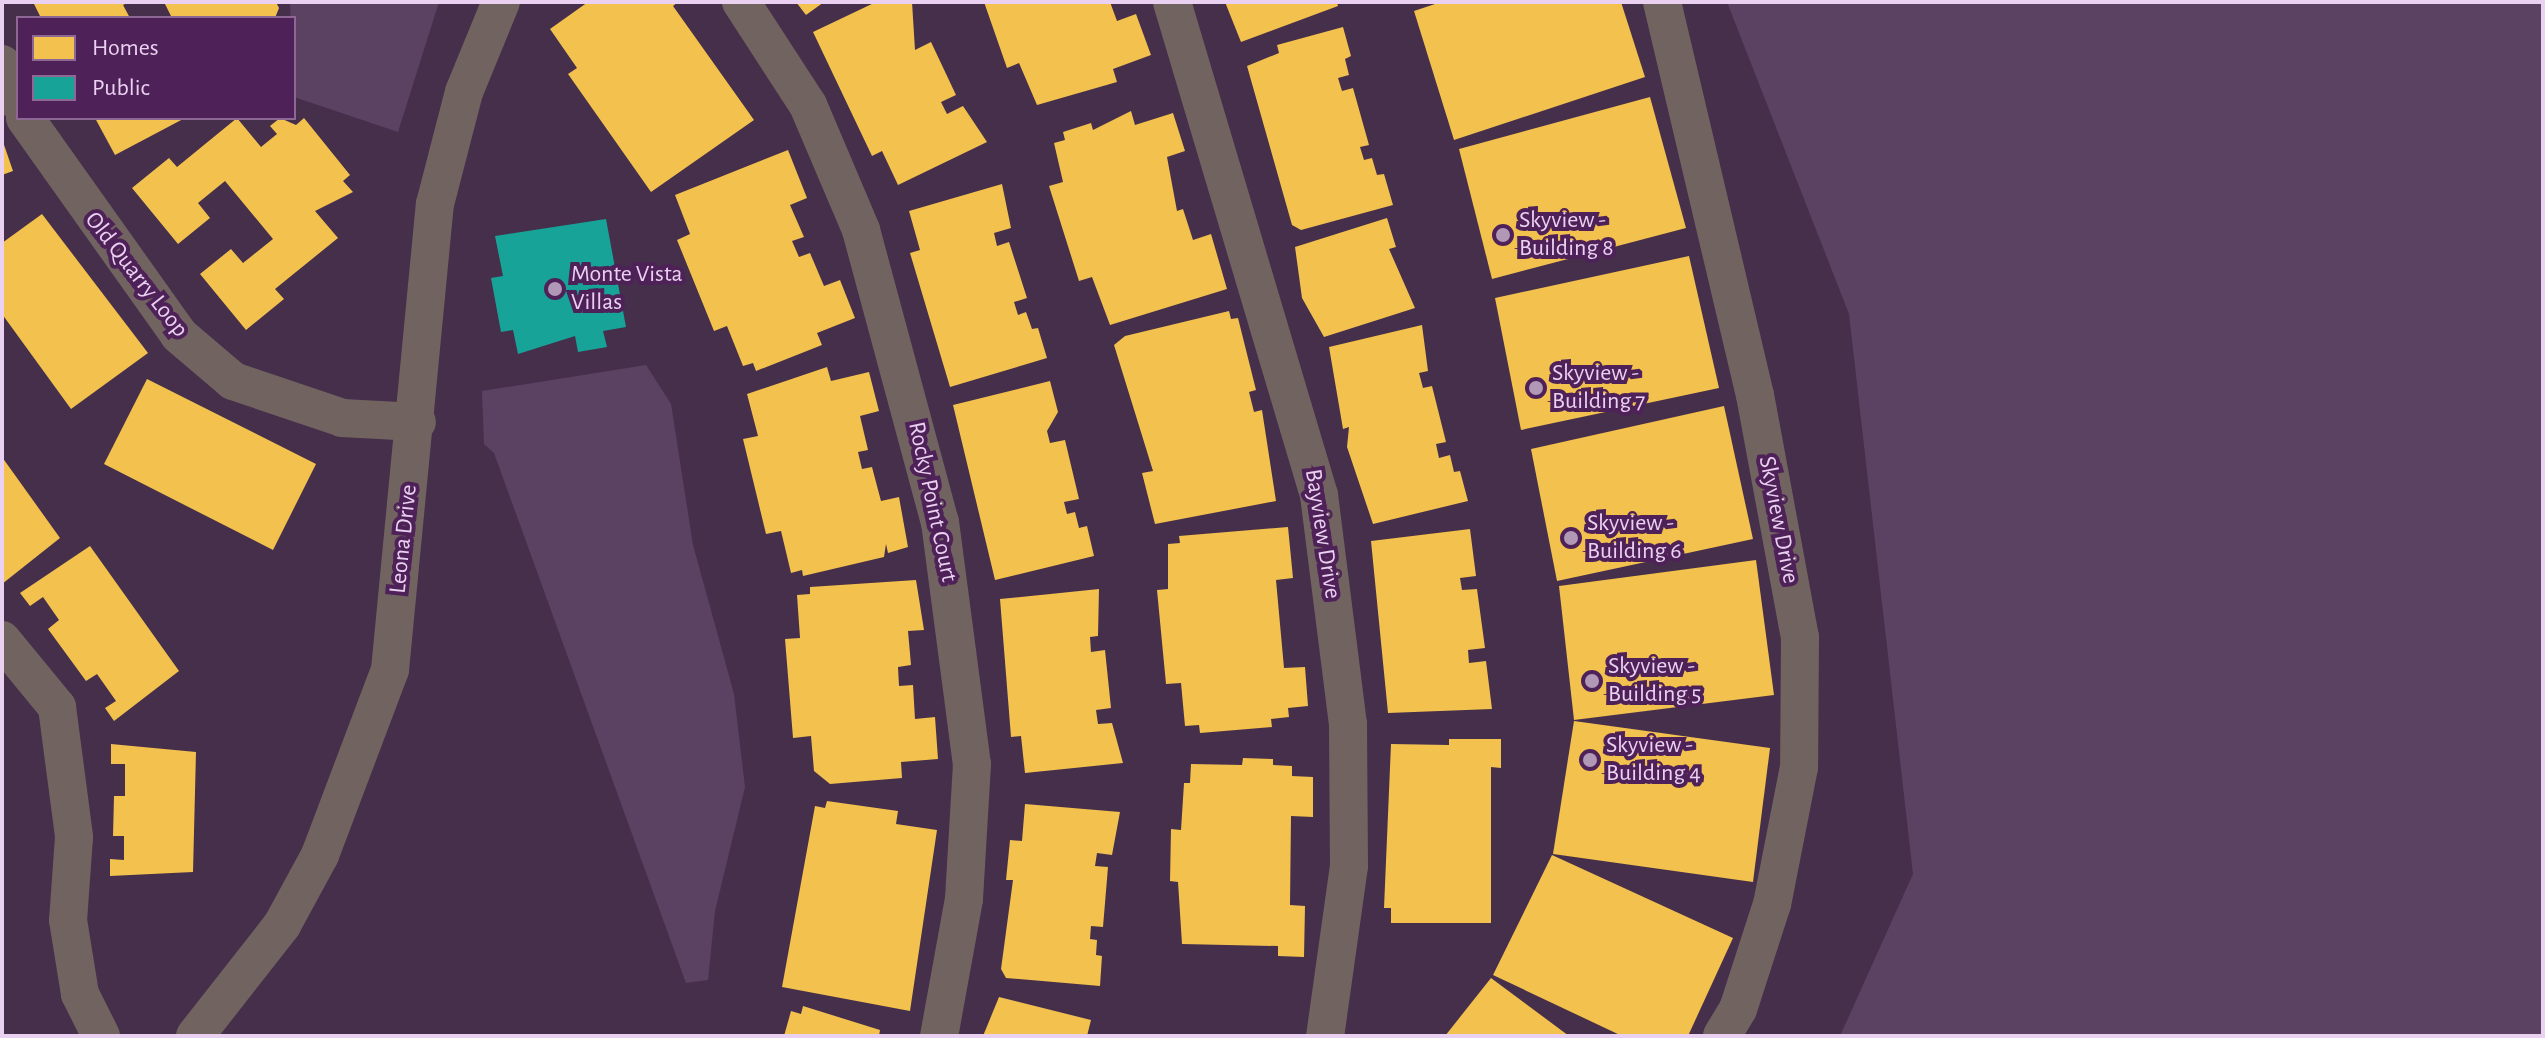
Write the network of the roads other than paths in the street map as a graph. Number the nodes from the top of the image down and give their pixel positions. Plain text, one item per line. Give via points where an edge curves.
1 (501, 2) edge
2 (741, 2) edge
3 (1172, 2) edge
4 (1662, 2) edge
5 (2, 64) edge
6 (16, 97) edge
7 (26, 120) edge
8 (417, 422) junction
9 (2, 640) edge
10 (101, 1036) edge
11 (195, 1036) edge
12 (939, 1036) edge
13 (1325, 1036) edge
14 (1722, 1036) edge

1 - 8 street, Leona Drive via 464,92 435,204
2 - 12 street, Rocky Point Court via 808,105 861,230 940,522 972,764 964,899
3 - 13 street, Bayview Drive via 1319,495 1349,739 1349,866
4 - 14 street, Skyview Drive via 1755,395 1800,637 1799,767 1775,889 1738,1009
5 - 6 street
7 - 8 street, Old Quarry Loop via 179,335 233,381 342,418
8 - 11 street, Leona Drive via 390,670 362,756 282,925
9 - 10 street via 57,707 74,837 68,920 80,994

